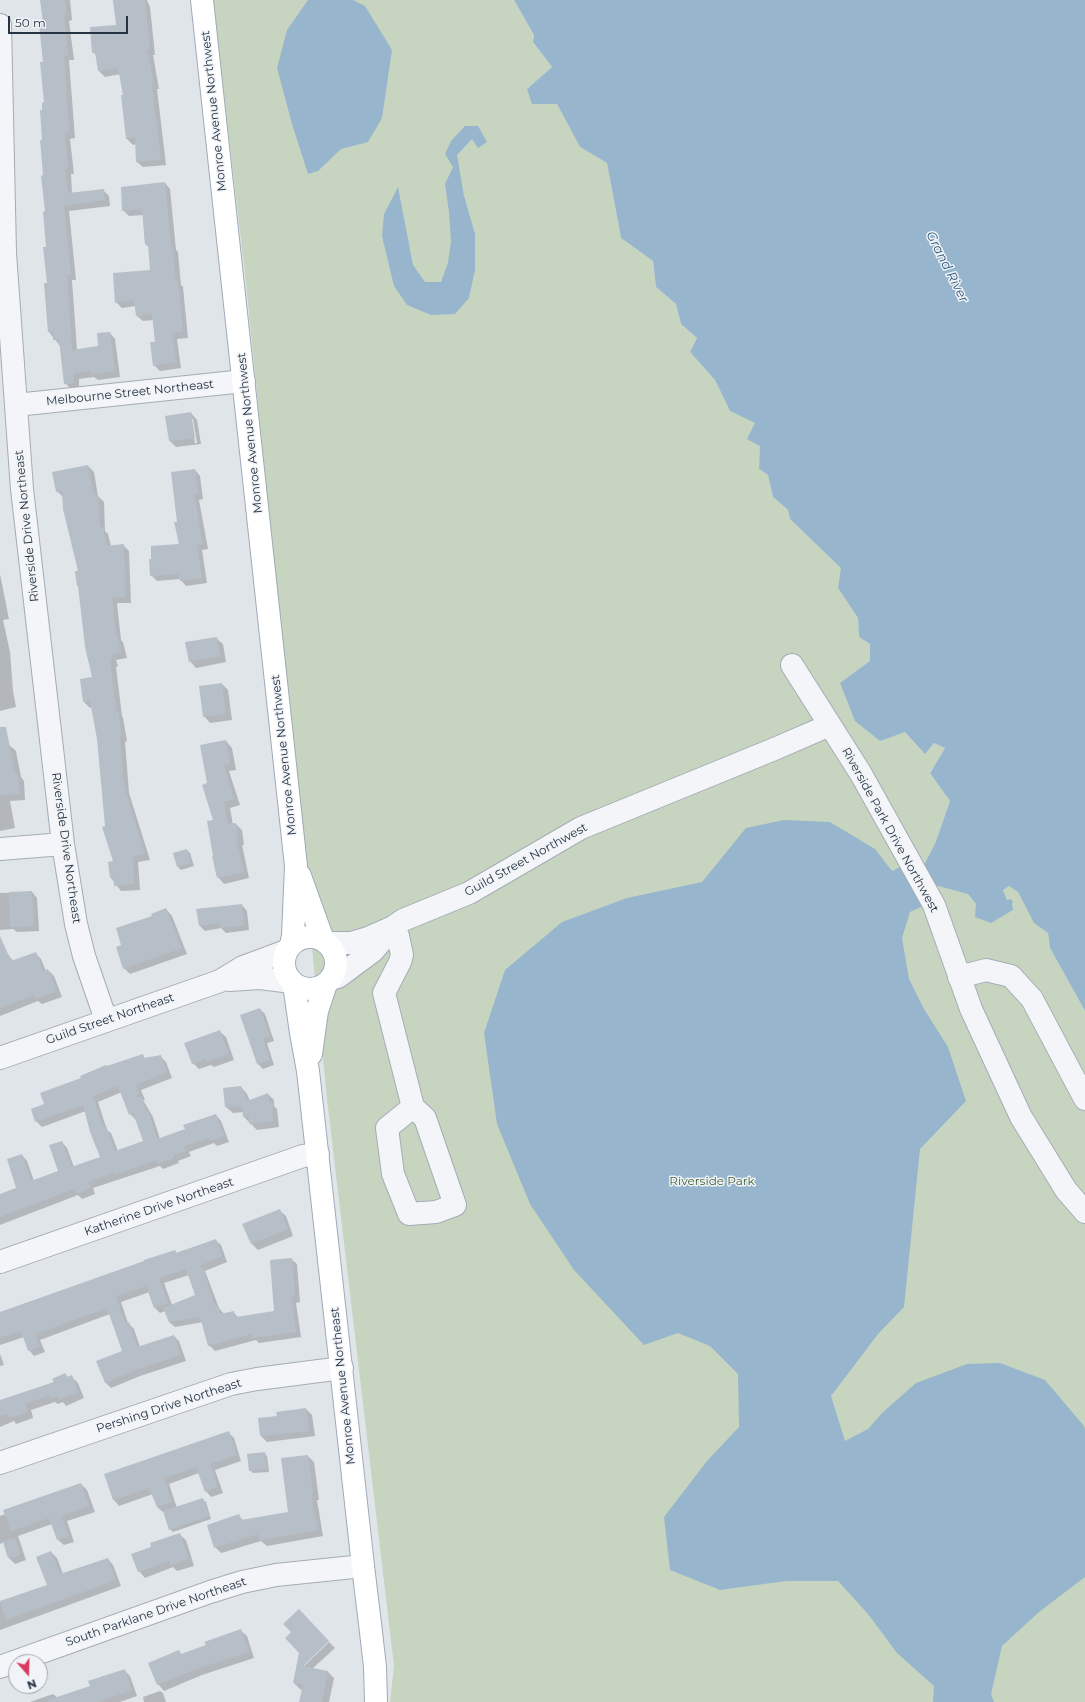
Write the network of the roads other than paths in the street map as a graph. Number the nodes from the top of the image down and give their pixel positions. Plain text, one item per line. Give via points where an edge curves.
1 (202, 0) edge
2 (0, 25) edge
3 (244, 381) junction
4 (16, 405) junction
5 (792, 665) dead end
6 (830, 725) junction
7 (63, 844) junction
8 (0, 849) edge
9 (296, 866) junction
10 (393, 927) junction
11 (325, 941) junction
12 (289, 948) junction
13 (959, 977) junction
14 (220, 981) junction
15 (329, 981) junction
16 (293, 983) junction
17 (106, 1020) junction
18 (0, 1058) edge
19 (308, 1071) junction
20 (1085, 1099) edge
21 (413, 1107) junction
22 (318, 1154) junction
23 (1085, 1212) edge
24 (0, 1262) edge
25 (342, 1368) junction
26 (0, 1463) edge
27 (363, 1566) junction
28 (0, 1667) edge
29 (376, 1702) edge

1 - 3 main road, Monroe Avenue Northwest
2 - 4 street, Riverside Drive Northeast via 5,253
3 - 4 street, Melbourne Street Northeast
3 - 9 main road, Monroe Avenue Northwest
4 - 7 street, Riverside Drive Northeast via 22,489
5 - 6 street, Riverside Park Drive Northwest
6 - 10 street, Guild Street Northwest via 582,828 469,893 403,920
6 - 13 street, Riverside Park Drive Northwest via 861,774 934,905
7 - 8 street
7 - 17 street, Riverside Drive Northeast via 79,937
9 - 11 main road, Monroe Avenue Northwest
9 - 12 main road, Monroe Avenue Northwest via 293,930
10 - 11 street, Guild Street Northwest via 351,943
10 - 15 street, Guild Street Northwest via 373,951
10 - 21 street via 398,936 402,955 384,994
11 - 12 main road via 306,937
11 - 15 main road via 335,956 335,971
12 - 14 street, Guild Street Northeast via 242,967
12 - 16 main road via 284,959 284,967
13 - 20 street via 986,970 1011,976 1032,999
13 - 23 street, Riverside Park Drive Northwest via 1021,1117 1066,1190
14 - 16 street, Guild Street Northeast via 260,978
14 - 17 street, Guild Street Northeast
15 - 16 main road via 313,989 305,989
15 - 19 main road, Monroe Avenue Northeast via 317,1011
16 - 19 main road, Monroe Avenue Northeast
17 - 18 street, Guild Street Northeast
19 - 22 main road, Monroe Avenue Northeast
21 - 21 street via 388,1128 393,1174 409,1214 436,1212 455,1205 425,1118
22 - 24 street, Katherine Drive Northeast via 303,1156
22 - 25 main road, Monroe Avenue Northeast
25 - 26 street, Pershing Drive Northeast via 231,1384
25 - 27 main road, Monroe Avenue Northeast
27 - 28 street, South Parklane Drive Northeast via 276,1575 242,1582
27 - 29 main road, Monroe Avenue Northeast via 375,1667

